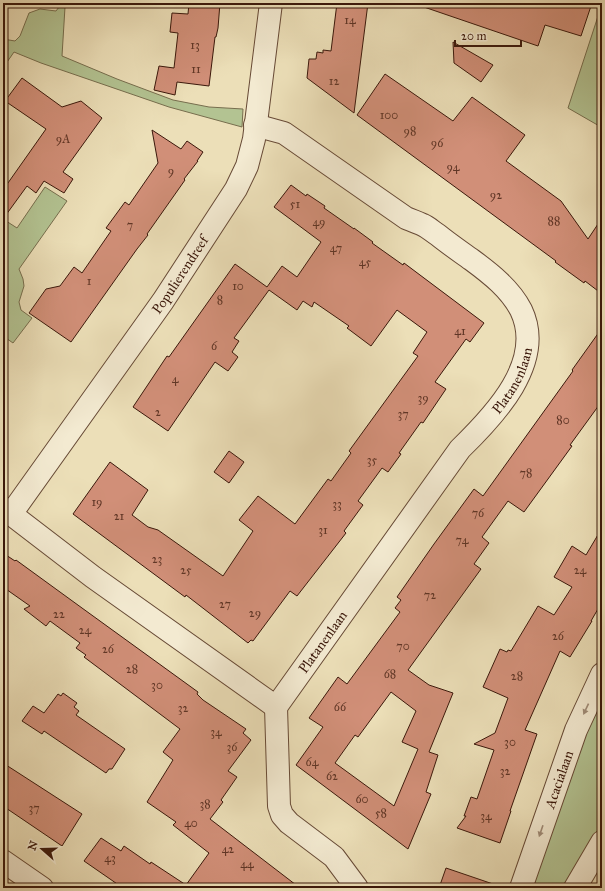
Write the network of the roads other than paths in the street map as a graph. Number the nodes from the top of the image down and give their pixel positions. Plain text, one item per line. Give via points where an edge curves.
1 (271, 3) edge
2 (255, 125) junction
3 (7, 511) edge
4 (602, 674) edge
5 (276, 707) junction
6 (602, 842) edge
7 (4, 864) edge
8 (42, 888) edge
9 (357, 888) edge
10 (521, 888) edge
11 (575, 888) edge

1 - 2 street, Populierendreef
2 - 3 street, Populierendreef via 247,166 236,189 163,301
2 - 5 street, Platanenlaan via 284,132 406,218 424,225 494,277 521,310 526,329 526,352 519,376 505,398 487,422 460,449
3 - 5 street via 93,577
4 -> 10 street, Acacialaan via 576,730
5 - 9 street via 279,806 282,815 289,824 334,857
6 - 11 street
7 - 8 street

